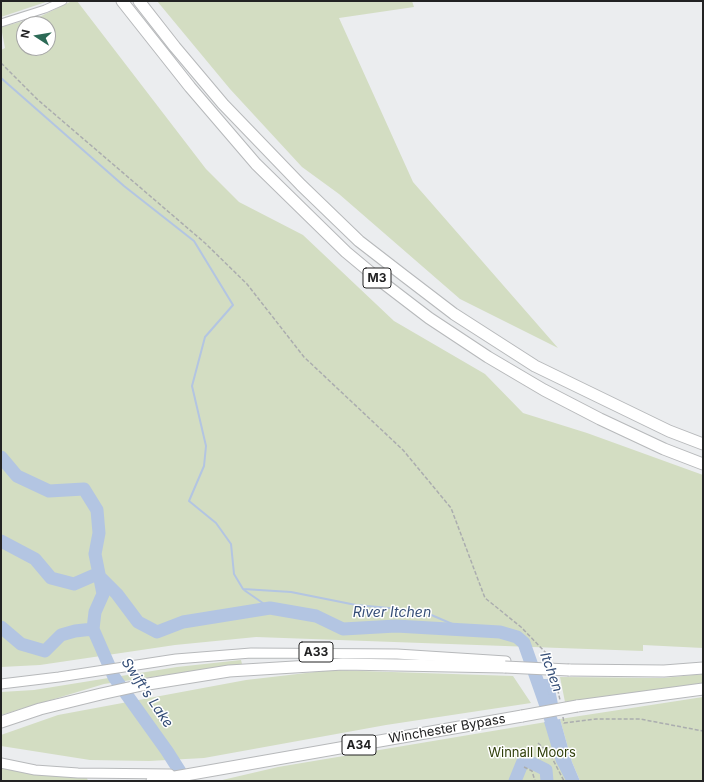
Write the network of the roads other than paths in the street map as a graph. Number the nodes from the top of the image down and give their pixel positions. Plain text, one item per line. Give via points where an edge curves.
1 (63, 1) edge
2 (122, 1) edge
3 (139, 1) edge
4 (1, 23) edge
5 (703, 444) edge
6 (703, 464) edge
7 (506, 664) junction
8 (703, 668) edge
9 (1, 684) edge
10 (703, 689) edge
11 (1, 722) edge
12 (1, 763) edge
13 (195, 775) junction
14 (152, 781) edge

1 - 4 street via 45,10
2 - 6 highway, M3 via 185,81 256,164 346,252 382,282 429,318 544,390 657,446
3 - 5 highway, M3 via 223,104 359,241 454,314 535,366 669,431
7 - 8 highway, bridge via 569,670 664,671
7 - 9 main road, A33 via 397,654 221,654
7 - 11 highway via 369,664 229,672 142,685 40,709
10 - 13 highway, Winchester Bypass / A34, bridge via 577,706
12 - 13 main road, Winchester Bypass via 35,770 78,773
13 - 14 highway, A34

